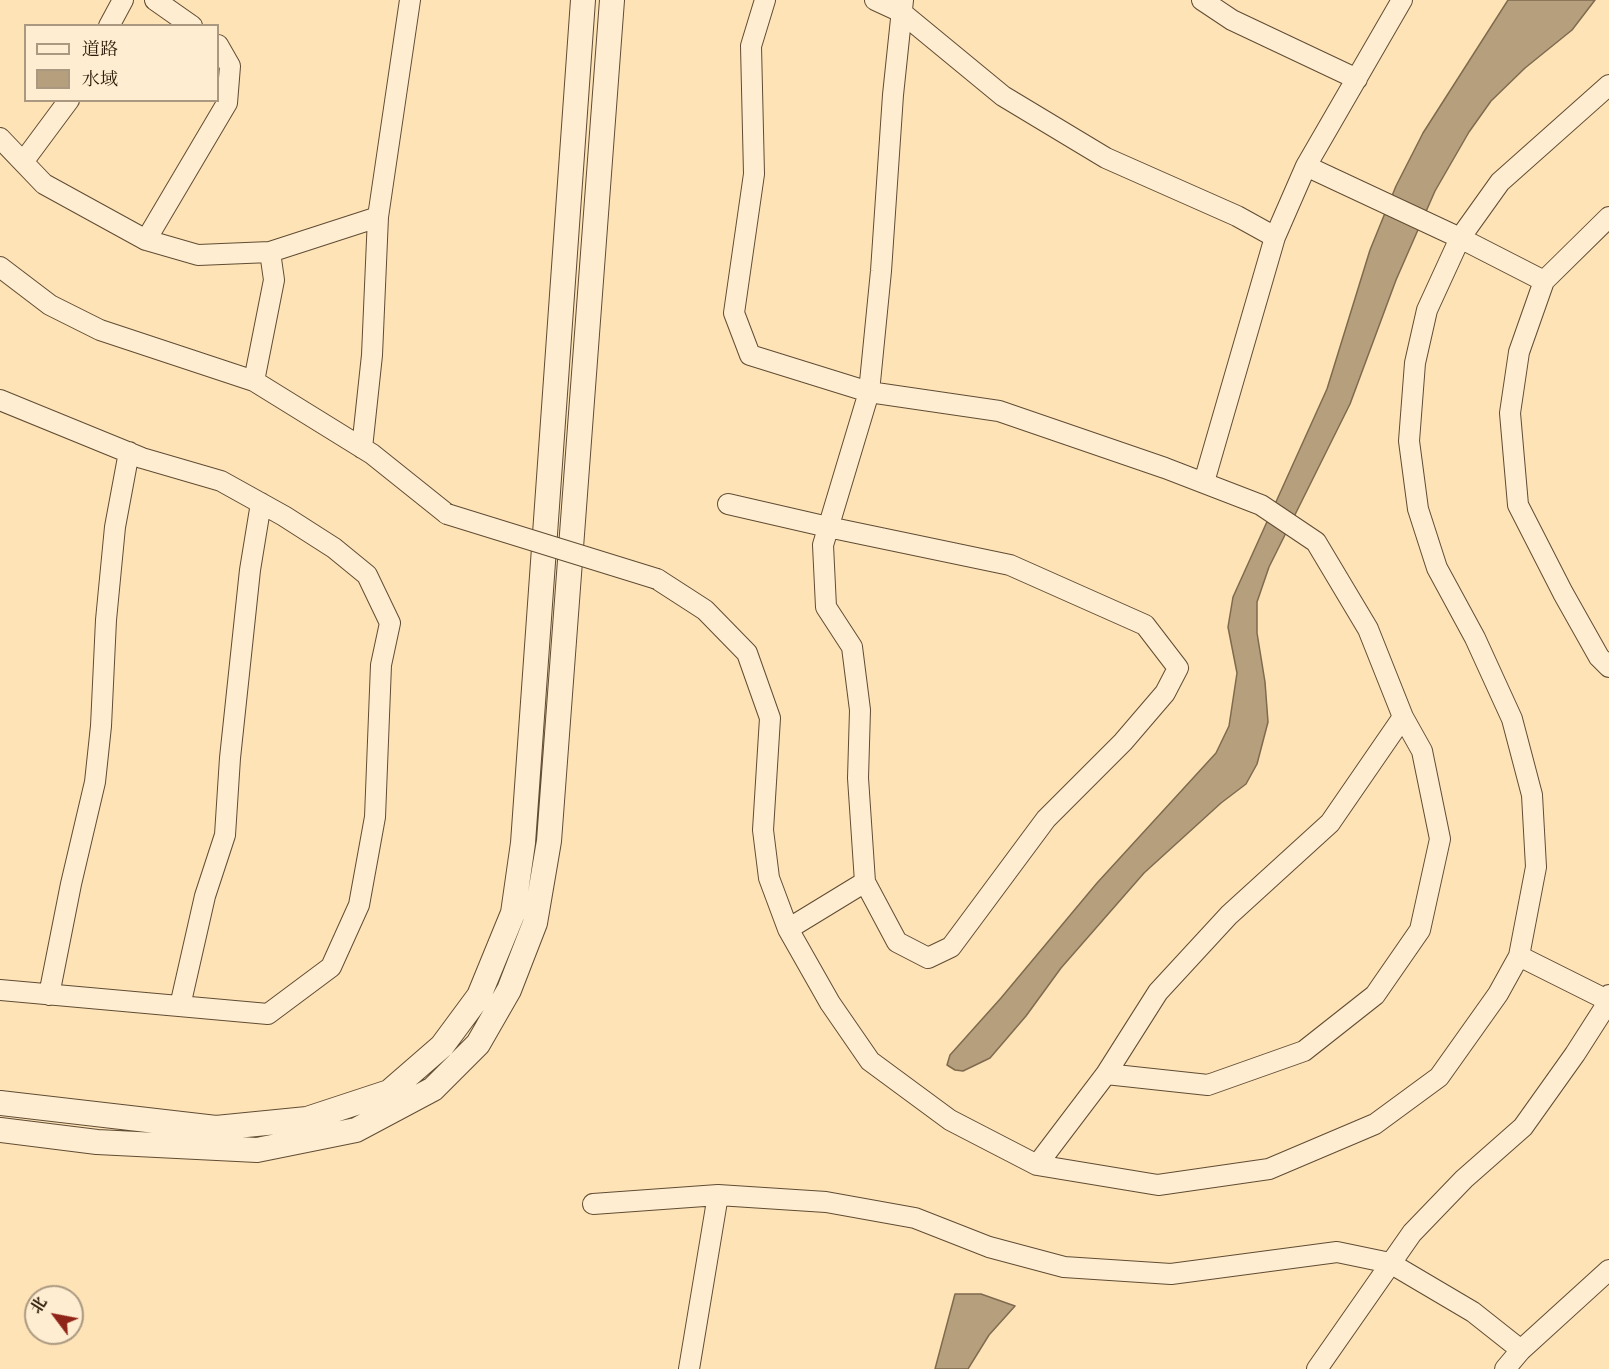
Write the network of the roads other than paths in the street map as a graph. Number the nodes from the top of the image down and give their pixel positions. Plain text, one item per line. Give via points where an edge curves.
1 (123, 0) edge
2 (156, 0) edge
3 (410, 0) edge
4 (583, 0) edge
5 (612, 0) edge
6 (765, 0) edge
7 (875, 0) edge
8 (1202, 0) edge
9 (1402, 0) edge
10 (902, 6) edge
11 (110, 24) edge
12 (189, 24) edge
13 (219, 47) edge
14 (1357, 79) junction
15 (1609, 85) edge
16 (68, 102) edge
17 (0, 138) edge
18 (23, 162) junction
19 (1306, 166) junction
20 (378, 217) junction
21 (1609, 218) edge
22 (1275, 237) junction
23 (1460, 238) junction
24 (146, 240) junction
25 (270, 252) junction
26 (0, 267) edge
27 (1544, 281) junction
28 (254, 381) junction
29 (869, 392) junction
30 (0, 400) edge
31 (362, 448) junction
32 (129, 452) junction
33 (1204, 482) junction
34 (261, 503) junction
35 (728, 504) dead end
36 (828, 527) junction
37 (1609, 667) edge
38 (1403, 717) junction
39 (865, 882) junction
40 (788, 929) junction
41 (1519, 956) junction
42 (0, 990) edge
43 (49, 995) junction
44 (1609, 995) edge
45 (1609, 1001) edge
46 (180, 1006) junction
47 (1106, 1074) junction
48 (0, 1103) edge
49 (0, 1130) edge
50 (1037, 1165) junction
51 (718, 1195) junction
52 (593, 1204) dead end
53 (1390, 1263) junction
54 (1609, 1270) edge
55 (1521, 1350) junction
56 (689, 1369) edge
57 (1317, 1369) edge
58 (1505, 1369) edge

1 - 11 street
2 - 12 street
3 - 20 street
4 - 48 street via 523,843 513,913 479,996 442,1046 389,1092 307,1119 216,1128
5 - 49 street via 549,841 536,923 509,990 478,1044 433,1089 356,1130 257,1150 97,1142
6 - 29 street via 751,46 754,174 734,314 750,355
7 - 10 street
8 - 14 street via 1232,20
9 - 14 street
10 - 22 street via 1003,96 1106,158
10 - 29 street
13 - 24 street via 230,66 227,103
14 - 19 street
15 - 23 street via 1500,182
16 - 18 street
17 - 18 street
18 - 24 street via 44,184
19 - 22 street
19 - 23 street
20 - 25 street
20 - 31 street via 372,355
21 - 27 street
22 - 33 street
23 - 27 street
23 - 41 street via 1427,310 1415,363 1409,441 1418,509 1437,568 1512,719 1532,795 1536,867
24 - 25 street via 198,255
25 - 28 street via 274,280
26 - 28 street via 50,305 100,330
27 - 37 street via 1520,352 1510,413 1518,505 1563,593 1599,657
28 - 31 street
29 - 33 street via 999,411
29 - 36 street
30 - 32 street
31 - 40 street, bridge via 447,514 657,579 705,610 747,653 770,718 763,830 769,878
32 - 34 street via 221,481
32 - 43 street via 115,527 95,782
33 - 38 street via 1261,505 1316,542 1368,629
34 - 46 street via 250,570 225,835 205,896
34 - 46 street via 334,548 367,575 390,623 381,665 375,817 359,905 331,966 268,1014
35 - 36 street
36 - 39 street via 823,545 826,608 852,647 860,710 858,778
36 - 39 street via 1010,565 1145,625 1178,668 1165,693 1046,819 951,947 928,958 897,942
38 - 47 street via 1330,823 1229,915 1158,992
38 - 47 street via 1422,750 1440,839 1420,930 1375,995 1304,1051 1208,1085
39 - 40 street
40 - 50 street via 830,1003 870,1061 950,1120
41 - 45 street
41 - 50 street via 1498,994 1439,1077 1376,1124 1269,1169 1158,1185
42 - 43 street
43 - 46 street
44 - 45 street
45 - 53 street via 1523,1127 1464,1179 1412,1233
47 - 50 street
51 - 52 street
51 - 53 street via 826,1202 915,1218 989,1247 1064,1267 1171,1274 1337,1252
51 - 56 street
53 - 55 street via 1473,1312
53 - 57 street
54 - 55 street
55 - 58 street

